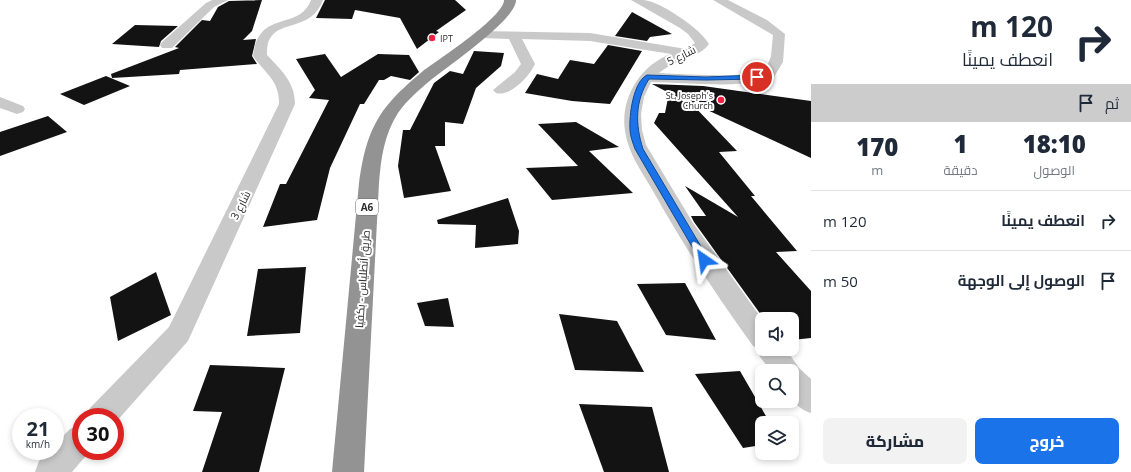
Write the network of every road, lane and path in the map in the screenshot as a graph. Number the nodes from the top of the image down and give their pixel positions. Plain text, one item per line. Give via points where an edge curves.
1 (222, 0) edge
2 (317, 0) edge
3 (510, 0) edge
4 (637, 0) edge
5 (719, 0) edge
6 (481, 34) junction
7 (514, 35) junction
8 (167, 45) dead end
9 (688, 54) junction
10 (647, 77) junction
11 (501, 90) dead end
12 (0, 102) edge
13 (17, 109) dead end
14 (755, 329) edge
15 (776, 356) edge
16 (782, 364) edge
17 (799, 385) edge
18 (811, 400) edge
19 (110, 408) edge
20 (72, 449) edge
21 (50, 472) edge
22 (348, 472) edge

1 - 8 street via 210,5
2 - 19 street, شارع 3 via 309,14 264,35 260,56 284,82 287,88 287,104 180,334
3 - 6 highway, طريق أنطلياس - بكفيا / A6 via 504,13
4 - 9 street, شارع 5 via 671,18 701,39 702,44
5 - 10 street via 779,34 774,70 768,75 742,78
6 - 7 street
6 - 22 highway, طريق أنطلياس - بكفيا / A6 via 404,94 388,115 376,141 368,183
7 - 9 street via 607,39
7 - 11 street via 528,64 524,73
9 - 10 street, شارع 5 via 666,61
10 - 14 street, شارع 5 via 635,102 633,118 639,149 704,260
12 - 13 street
15 - 16 street
17 - 18 street
20 - 21 street

